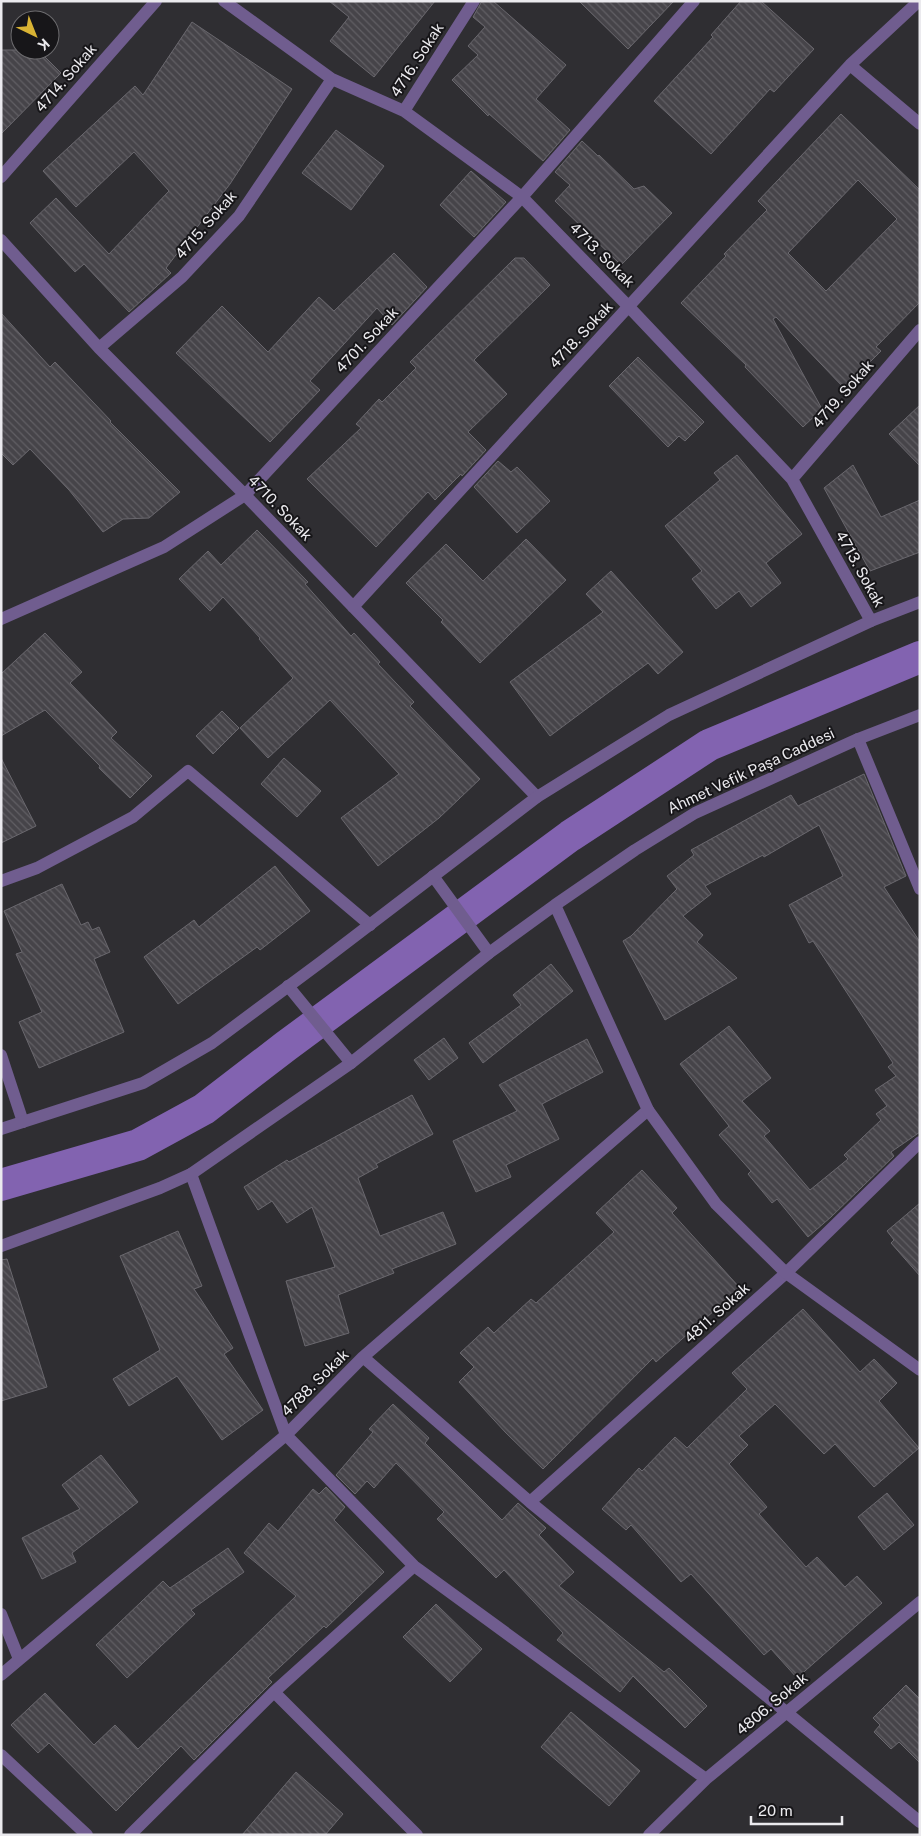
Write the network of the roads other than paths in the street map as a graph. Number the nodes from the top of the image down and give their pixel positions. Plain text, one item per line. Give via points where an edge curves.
1 (156, 1) edge
2 (224, 1) edge
3 (474, 1) edge
4 (694, 1) edge
5 (920, 1) edge
6 (850, 65) junction
7 (332, 79) junction
8 (404, 111) junction
9 (920, 124) edge
10 (1, 177) edge
11 (522, 197) junction
12 (1, 240) edge
13 (630, 307) junction
14 (920, 330) edge
15 (100, 348) junction
16 (792, 479) junction
17 (245, 495) junction
18 (920, 602) edge
19 (353, 607) junction
20 (1, 619) edge
21 (871, 621) junction
22 (920, 715) edge
23 (858, 739) junction
24 (538, 797) junction
25 (433, 876) junction
26 (1, 881) edge
27 (920, 889) edge
28 (555, 905) junction
29 (370, 925) junction
30 (489, 953) junction
31 (288, 986) junction
32 (1, 1055) edge
33 (350, 1063) junction
34 (648, 1110) junction
35 (24, 1122) junction
36 (1, 1129) edge
37 (920, 1142) edge
38 (191, 1174) junction
39 (1, 1246) edge
40 (786, 1272) junction
41 (363, 1357) junction
42 (920, 1370) edge
43 (286, 1435) junction
44 (530, 1502) junction
45 (414, 1566) junction
46 (920, 1602) edge
47 (1, 1614) edge
48 (19, 1660) junction
49 (1, 1676) edge
50 (274, 1692) junction
51 (787, 1713) junction
52 (1, 1755) edge
53 (706, 1779) junction
54 (920, 1822) edge
55 (87, 1835) edge
56 (130, 1835) edge
57 (417, 1835) edge
58 (649, 1835) edge

1 - 10 street, 4714. Sokak
2 - 7 street, 4713. Sokak
3 - 8 street, 4716. Sokak
4 - 11 street, 4701. Sokak
5 - 6 street, 4718. Sokak
6 - 9 street
6 - 13 street, 4718. Sokak
7 - 8 street, 4713. Sokak
7 - 15 street, 4715. Sokak via 239,216 182,277
8 - 11 street, 4713. Sokak
11 - 13 street, 4713. Sokak
11 - 17 street, 4701. Sokak
12 - 15 street, 4710. Sokak
13 - 16 street, 4713. Sokak
13 - 19 street, 4718. Sokak
14 - 16 street, 4719. Sokak
15 - 17 street, 4710. Sokak
16 - 21 street, 4713. Sokak
17 - 19 street, 4710. Sokak
17 - 20 street, 4701. Sokak via 164,547
18 - 21 street
19 - 24 street, 4710. Sokak
21 - 24 street via 669,715
22 - 23 street, Ahmet Vefik Paşa Caddesi
23 - 27 street
23 - 28 street, Ahmet Vefik Paşa Caddesi via 695,813
24 - 25 street
25 - 29 street
25 - 30 street
26 - 29 street via 37,868 133,817 188,770
28 - 30 street, Ahmet Vefik Paşa Caddesi
28 - 34 street
29 - 31 street
30 - 33 street, Ahmet Vefik Paşa Caddesi
31 - 33 street
31 - 35 street via 212,1044 143,1083
32 - 35 street
33 - 38 street, Ahmet Vefik Paşa Caddesi
34 - 40 street via 716,1204
34 - 41 street, 4788. Sokak
35 - 36 street
37 - 40 street, 4811. Sokak
38 - 39 street, Ahmet Vefik Paşa Caddesi
38 - 43 street
40 - 42 street
40 - 44 street, 4811. Sokak
41 - 43 street, 4788. Sokak
41 - 44 street
43 - 45 street
43 - 48 street, 4788. Sokak
44 - 51 street
45 - 50 street
45 - 53 street
46 - 51 street, 4806. Sokak
47 - 48 street
48 - 49 street, 4788. Sokak
50 - 56 street
50 - 57 street
51 - 53 street, 4806. Sokak
51 - 54 street
52 - 55 street
53 - 58 street, 4806. Sokak

